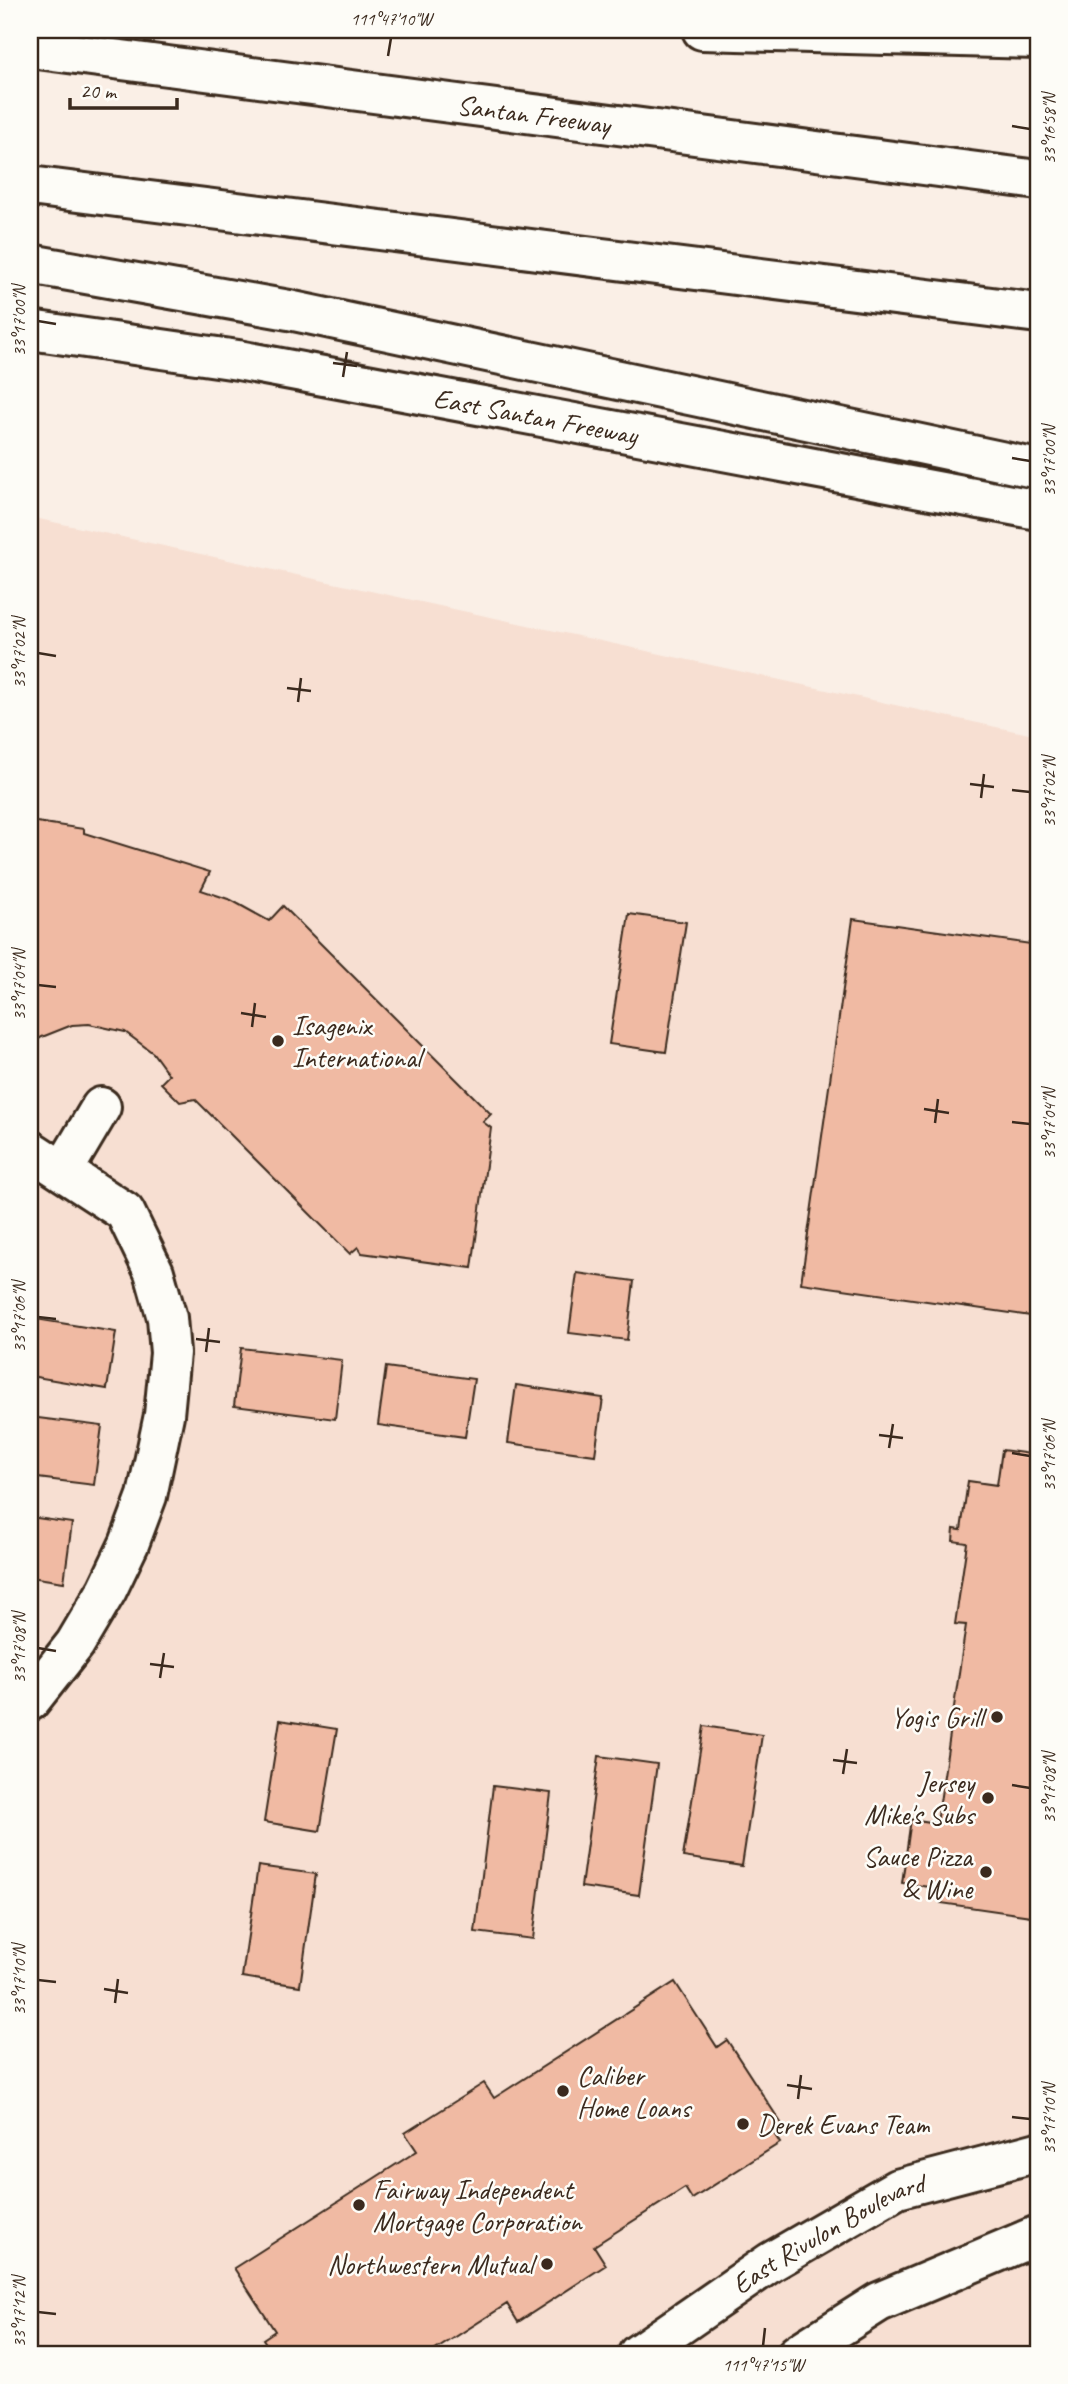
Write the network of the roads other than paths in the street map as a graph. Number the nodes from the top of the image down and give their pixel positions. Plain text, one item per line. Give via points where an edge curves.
1 (702, 30) edge
2 (1038, 39) edge
3 (30, 48) edge
4 (1038, 180) edge
5 (30, 186) edge
6 (30, 264) edge
7 (1038, 313) edge
8 (30, 330) edge
9 (1038, 469) edge
10 (1038, 510) edge
11 (101, 1107) dead end
12 (30, 1150) edge
13 (63, 1171) junction
14 (30, 1701) edge
15 (1038, 2152) edge
16 (1038, 2235) edge
17 (638, 2354) edge
18 (797, 2354) edge

1 - 2 main road
3 - 4 main road, Santan Freeway
5 - 7 main road
6 - 9 main road via 289,310
8 - 10 main road, East Santan Freeway via 238,360
11 - 13 main road
12 - 13 main road
13 - 14 main road via 125,1212 154,1272 167,1318 170,1353 164,1415 147,1496 130,1544 75,1644
15 - 17 main road, East Rivulon Boulevard via 897,2189 771,2262
16 - 18 main road via 879,2302

